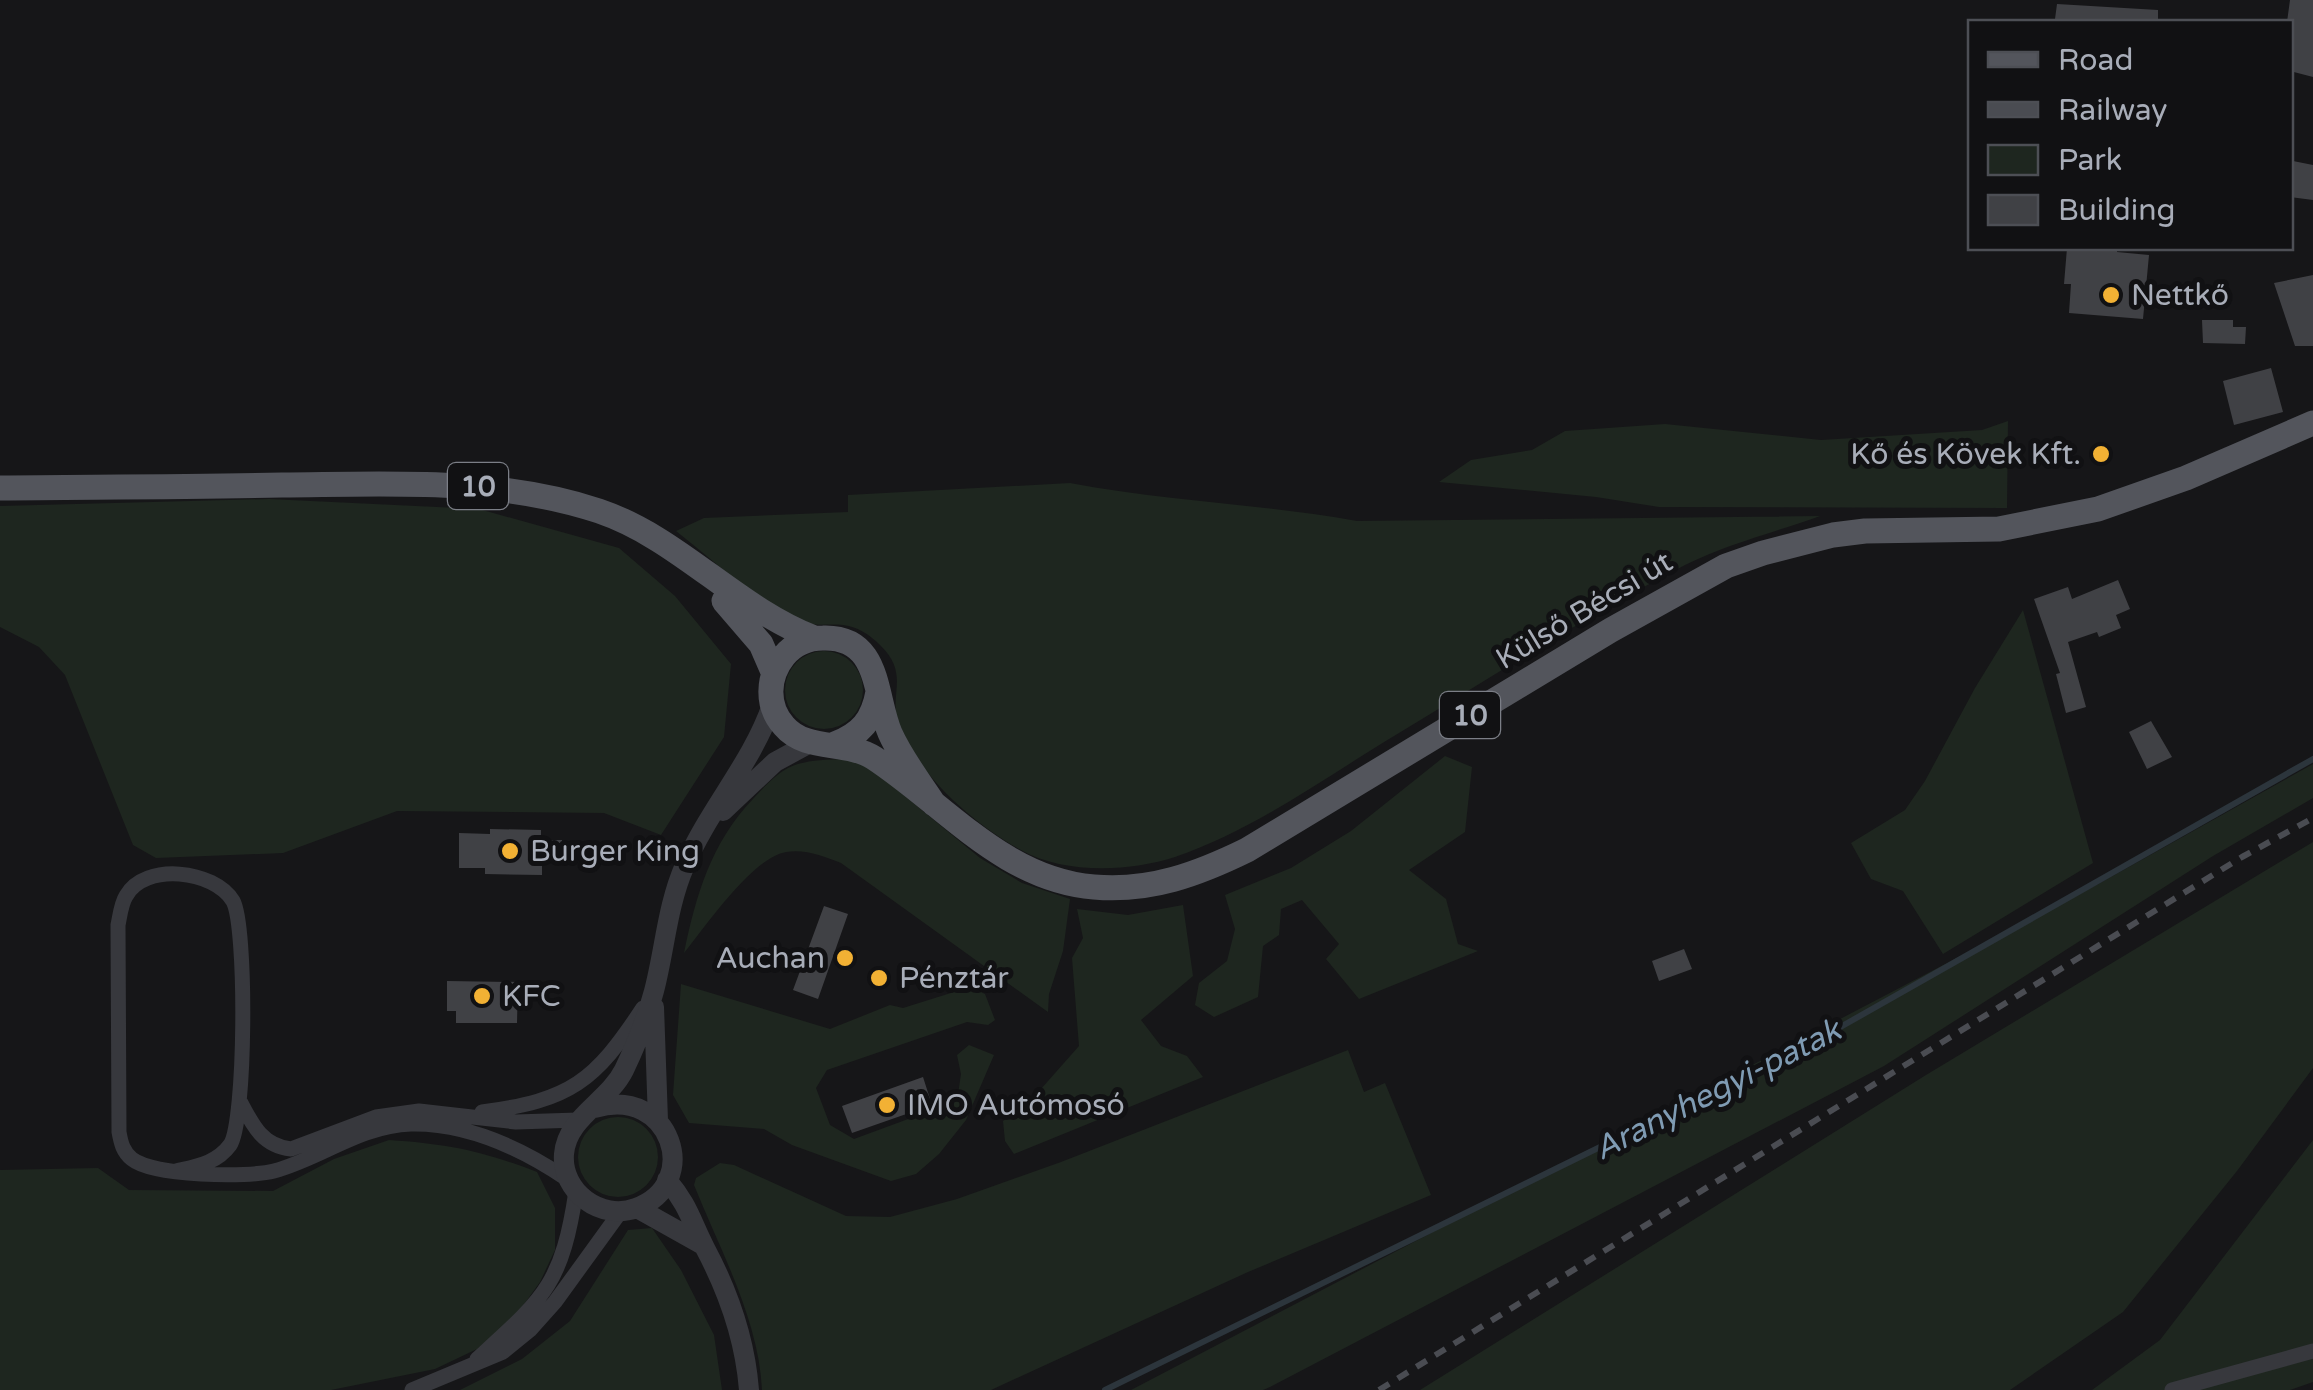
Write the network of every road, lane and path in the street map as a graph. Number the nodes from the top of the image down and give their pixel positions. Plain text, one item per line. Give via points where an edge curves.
1 (2313, 423) edge
2 (0, 488) edge
3 (690, 564) junction
4 (814, 638) junction
5 (774, 674) junction
6 (878, 692) junction
7 (772, 705) junction
8 (822, 743) junction
9 (934, 804) junction
10 (704, 830) junction
11 (654, 990) junction
12 (241, 1102) junction
13 (586, 1114) junction
14 (458, 1115) junction
15 (658, 1120) junction
16 (176, 1170) junction
17 (667, 1180) junction
18 (571, 1185) junction
19 (629, 1209) junction
20 (703, 1245) junction
21 (2313, 1351) edge
22 (467, 1368) junction
23 (412, 1390) edge
24 (749, 1390) edge
25 (2172, 1390) edge

1 - 9 main road, Külső Bécsi út / 10 via 2098,510 1999,529 1834,535 1726,566 1247,850 1165,884 1092,887 1025,868
2 - 3 main road, 10 via 488,487 604,512
3 - 4 main road, 10 via 784,626
3 - 5 main road, 10 via 747,625
4 - 5 main road via 789,650
4 - 6 main road, 10 via 830,637 860,650
5 - 7 main road
6 - 8 main road via 866,726 852,737
6 - 9 main road, 10 via 892,737
7 - 8 main road, 10 via 790,733
7 - 10 street
8 - 9 main road, 10 via 874,758
8 - 10 street via 776,762
10 - 11 street via 672,897
11 - 13 street via 623,1072
11 - 14 street via 611,1053 576,1086 535,1104
11 - 15 street
12 - 14 street via 254,1130 278,1148 291,1149 376,1117
12 - 16 street via 236,1134 218,1159
12 - 16 street via 237,910 213,882 194,875 145,879 126,895 118,926 119,1132 134,1161
13 - 14 street via 516,1122
13 - 15 street via 628,1104
13 - 18 street via 564,1150
15 - 17 street via 672,1147
16 - 18 street via 269,1172 378,1128 412,1124 506,1144
17 - 19 street via 655,1197
17 - 20 street via 693,1215
18 - 19 street via 604,1210
18 - 22 street via 568,1240 550,1283 516,1326
19 - 20 street
19 - 22 street via 530,1330 504,1352
20 - 24 street via 740,1331
21 - 25 street
22 - 23 street

